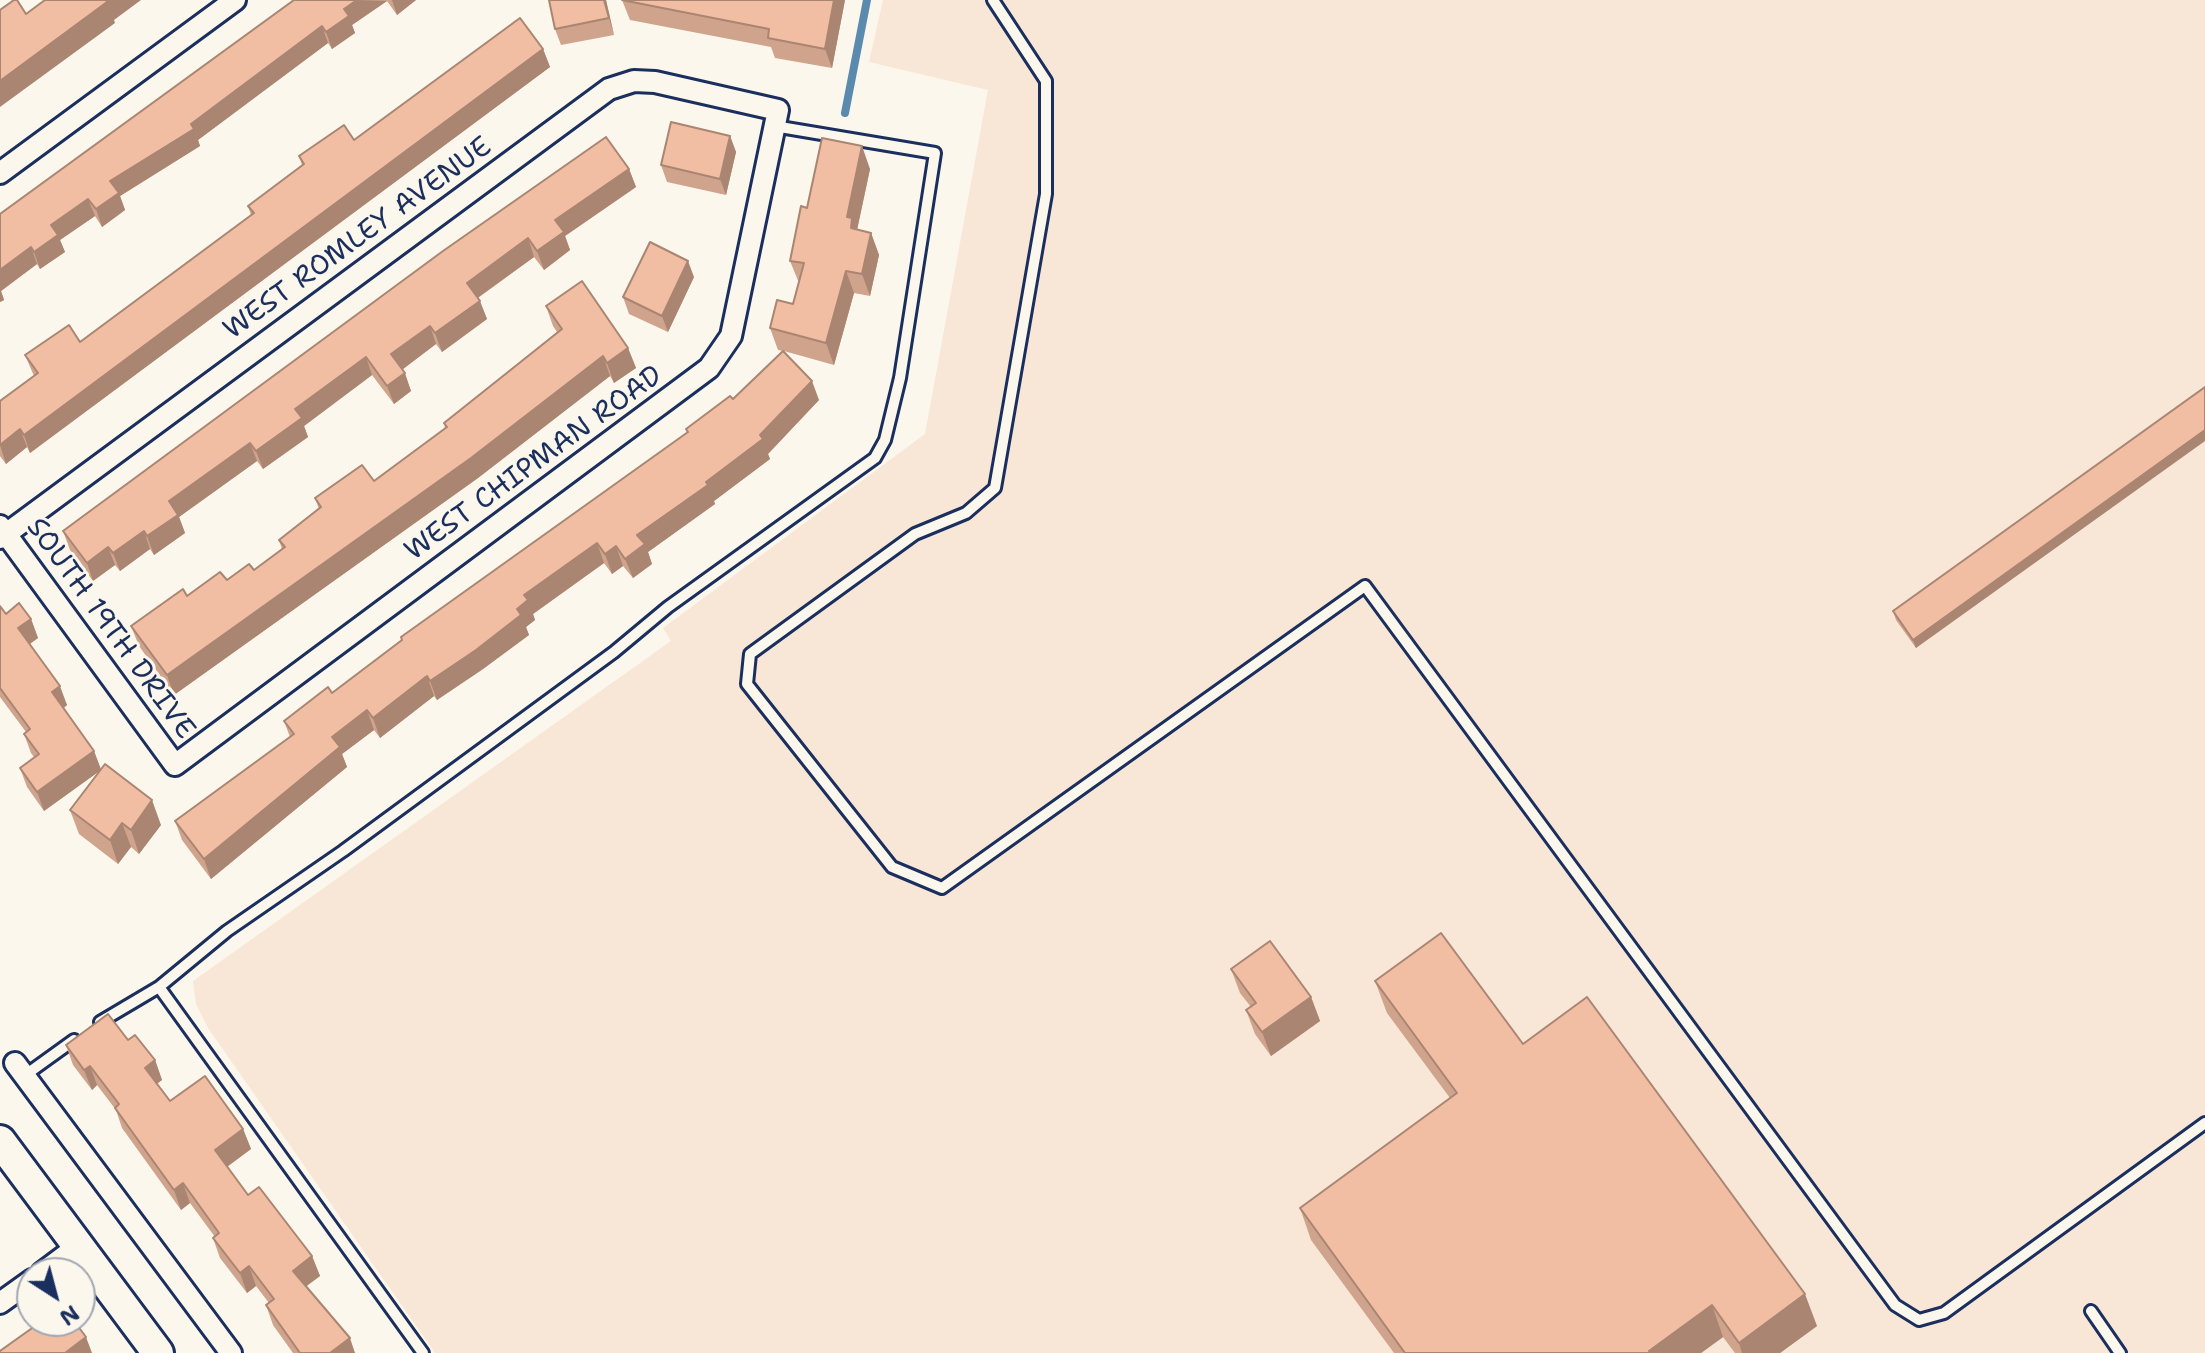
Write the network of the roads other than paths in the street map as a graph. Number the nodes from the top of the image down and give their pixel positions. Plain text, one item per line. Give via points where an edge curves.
1 (235, 0) edge
2 (993, 0) edge
3 (776, 118) junction
4 (0, 173) edge
5 (2, 532) edge
6 (175, 765) joint
7 (159, 987) junction
8 (20, 1070) joint
9 (2205, 1123) edge
10 (0, 1141) edge
11 (78, 1246) junction
12 (63, 1257) edge
13 (2091, 1311) dead end
14 (158, 1353) edge
15 (231, 1353) edge
16 (423, 1353) edge
17 (2120, 1353) edge

1 - 4 street
2 - 9 lane via 1046,81 1046,194 995,488 966,513 915,534 750,654 748,669 747,684 892,867 942,888 1365,586 1895,1305 1907,1313 1919,1320 1944,1313
3 - 5 street, WEST ROMLEY AVENUE via 655,82 634,81 609,89
3 - 6 street, WEST CHIPMAN ROAD via 731,336 709,368
3 - 7 lane via 935,153 900,378 885,440 875,458 227,931
5 - 6 street, SOUTH 19TH DRIVE
7 - 8 lane
7 - 16 lane
8 - 15 street
10 - 11 main road
11 - 12 street
11 - 14 main road
13 - 17 lane

